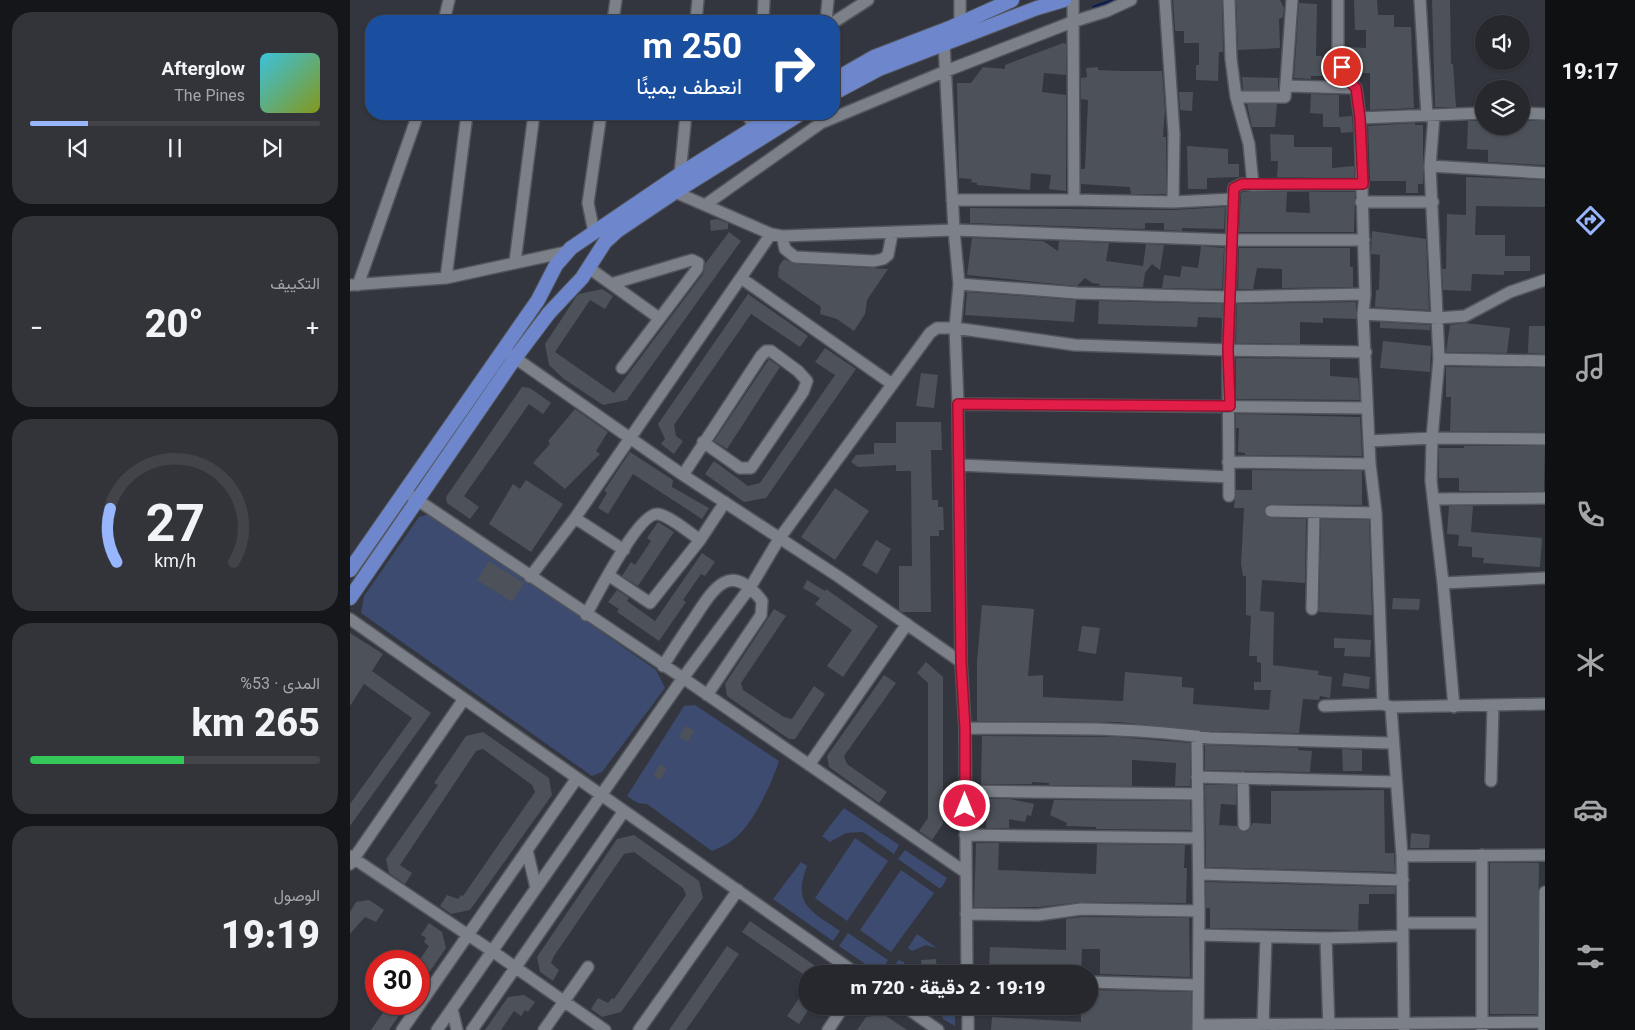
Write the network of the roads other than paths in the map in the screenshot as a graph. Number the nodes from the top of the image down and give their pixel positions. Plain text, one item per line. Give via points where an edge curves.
1 (449, 0) edge
2 (616, 0) edge
3 (698, 0) edge
4 (764, 0) edge
5 (828, 0) edge
6 (868, 0) edge
7 (960, 0) edge
8 (1012, 0) edge
9 (1064, 0) edge
10 (1073, 0) edge
11 (1131, 0) edge
12 (1165, 0) edge
13 (1228, 0) edge
14 (1292, 0) edge
15 (1338, 0) edge
16 (1420, 0) edge
17 (445, 15) edge
18 (614, 15) edge
19 (697, 15) edge
20 (763, 15) edge
21 (827, 15) edge
22 (840, 18) edge
23 (1072, 22) junction
24 (960, 24) junction
25 (944, 44) junction
26 (946, 71) junction
27 (840, 77) edge
28 (1286, 86) junction
29 (1356, 88) junction
30 (840, 90) edge
31 (1236, 97) junction
32 (840, 110) edge
33 (1530, 113) edge
34 (1475, 114) edge
35 (1545, 114) edge
36 (1430, 116) junction
37 (1360, 118) junction
38 (416, 120) edge
39 (465, 120) edge
40 (533, 120) edge
41 (599, 120) edge
42 (685, 120) edge
43 (750, 120) edge
44 (766, 120) edge
45 (790, 120) edge
46 (816, 120) edge
47 (754, 127) junction
48 (1430, 166) junction
49 (1545, 173) edge
50 (680, 174) junction
51 (1363, 184) junction
52 (1253, 185) junction
53 (675, 192) junction
54 (1232, 199) junction
55 (952, 200) junction
56 (1074, 200) junction
57 (1173, 202) junction
58 (1361, 202) junction
59 (1433, 202) junction
60 (706, 205) junction
61 (613, 226) junction
62 (954, 230) junction
63 (594, 232) junction
64 (892, 234) junction
65 (777, 235) junction
66 (1232, 240) junction
67 (1364, 240) junction
68 (566, 252) junction
69 (515, 262) junction
70 (589, 268) junction
71 (553, 270) junction
72 (446, 278) junction
73 (741, 278) junction
74 (1545, 280) edge
75 (611, 284) junction
76 (959, 284) junction
77 (354, 285) edge
78 (574, 287) junction
79 (1366, 294) junction
80 (1230, 297) junction
81 (1363, 314) junction
82 (659, 318) junction
83 (1438, 318) junction
84 (955, 328) junction
85 (1228, 350) junction
86 (1366, 352) junction
87 (509, 354) junction
88 (1439, 359) junction
89 (1545, 361) edge
90 (622, 368) dead end
91 (892, 384) junction
92 (958, 404) junction
93 (1230, 406) junction
94 (1367, 408) junction
95 (630, 436) junction
96 (1432, 438) junction
97 (1545, 439) edge
98 (1369, 441) junction
99 (703, 442) junction
100 (1228, 462) junction
101 (1370, 464) junction
102 (959, 465) junction
103 (683, 474) junction
104 (1229, 477) junction
105 (404, 491) junction
106 (1230, 496) dead end
107 (1545, 498) edge
108 (1434, 499) junction
109 (417, 500) junction
110 (725, 502) junction
111 (1271, 511) dead end
112 (1314, 512) junction
113 (1376, 513) junction
114 (574, 518) junction
115 (779, 539) junction
116 (700, 540) junction
117 (624, 550) junction
118 (350, 570) edge
119 (608, 575) junction
120 (530, 577) junction
121 (1545, 578) edge
122 (1443, 583) junction
123 (751, 586) junction
124 (350, 598) edge
125 (1312, 610) dead end
126 (586, 614) junction
127 (350, 619) edge
128 (907, 624) junction
129 (961, 662) junction
130 (663, 666) junction
131 (683, 678) junction
132 (707, 695) junction
133 (464, 699) junction
134 (1545, 704) edge
135 (1387, 705) junction
136 (1324, 706) dead end
137 (1493, 706) junction
138 (1454, 707) junction
139 (965, 728) junction
140 (1197, 736) junction
141 (1392, 743) junction
142 (809, 765) junction
143 (1197, 777) junction
144 (577, 778) junction
145 (1243, 778) junction
146 (1491, 781) dead end
147 (1396, 782) junction
148 (965, 792) junction
149 (1198, 794) junction
150 (601, 795) junction
151 (624, 811) junction
152 (1244, 825) dead end
153 (965, 835) junction
154 (1198, 838) junction
155 (527, 850) junction
156 (1482, 855) junction
157 (1545, 855) edge
158 (1402, 856) junction
159 (351, 859) edge
160 (965, 872) junction
161 (1199, 874) junction
162 (1403, 880) junction
163 (536, 888) junction
164 (738, 890) junction
165 (1545, 892) edge
166 (1199, 911) junction
167 (966, 914) junction
168 (1403, 923) junction
169 (1482, 923) junction
170 (468, 934) junction
171 (1199, 935) junction
172 (1403, 936) junction
173 (1266, 937) junction
174 (1326, 938) junction
175 (492, 951) junction
176 (844, 965) edge
177 (967, 965) edge
178 (516, 967) junction
179 (588, 967) dead end
180 (1098, 982) edge
181 (1197, 984) junction
182 (564, 1002) junction
183 (452, 1009) junction
184 (838, 1015) edge
185 (917, 1015) edge
186 (968, 1015) edge
187 (1544, 1025) edge
188 (1482, 1026) edge
189 (1198, 1027) edge
190 (1257, 1027) edge
191 (1329, 1027) edge
192 (1404, 1027) edge
193 (402, 1030) edge
194 (437, 1030) edge
195 (457, 1030) edge
196 (472, 1030) edge
197 (544, 1030) edge
198 (605, 1030) edge
199 (639, 1030) edge
200 (828, 1030) edge
201 (938, 1030) edge
202 (968, 1030) edge

1 - 17 street
2 - 18 street
3 - 19 street
4 - 20 street
5 - 21 street
6 - 22 street
7 - 24 street
8 - 24 main road
9 - 25 main road
10 - 23 street
11 - 23 street
12 - 57 street via 1174,134
13 - 31 street via 1230,60
14 - 28 street
15 - 29 street via 1338,56 1346,78
16 - 36 street
23 - 26 street
23 - 56 street
24 - 27 main road via 874,57
25 - 26 street
25 - 30 main road via 878,69
26 - 32 street
26 - 55 street
28 - 29 street
28 - 31 street via 1282,99
29 - 37 street
31 - 52 street via 1249,144
33 - 35 street
34 - 36 street
36 - 37 street
36 - 48 street
37 - 51 street
38 - 77 street
39 - 72 street
40 - 69 street
41 - 63 street via 588,203
42 - 50 street
43 - 47 street
44 - 47 main road
45 - 53 main road
46 - 60 street
47 - 50 main road
48 - 49 street
48 - 59 street
50 - 61 main road
51 - 52 street
51 - 58 street
52 - 54 street via 1242,184 1234,188
53 - 60 street
53 - 61 main road
54 - 57 street
54 - 66 street
55 - 56 street
55 - 62 street
56 - 57 street
58 - 59 street
58 - 67 street
59 - 83 street
60 - 65 street
61 - 63 main road
61 - 70 main road
62 - 64 street
62 - 66 street
62 - 76 street
63 - 68 main road
64 - 65 street
64 - 65 street via 888,255 874,261 794,257 784,250
65 - 73 street
66 - 67 street
66 - 80 street
67 - 79 street
68 - 69 street
68 - 70 main road via 577,256
68 - 71 main road
69 - 72 street
70 - 75 street
70 - 78 main road
71 - 78 main road via 561,281
71 - 87 main road
72 - 77 street
73 - 91 street
73 - 95 street
74 - 83 street via 1510,292 1465,316
75 - 82 street
75 - 82 street via 696,261 698,269
76 - 80 street via 1077,293
76 - 84 street
78 - 87 main road
79 - 80 street
79 - 81 street
80 - 85 street
81 - 83 street
81 - 86 street
82 - 90 street
83 - 88 street
84 - 85 street via 1074,345
84 - 91 street via 937,328 930,333
84 - 92 street
85 - 86 street
85 - 93 street
86 - 94 street
87 - 95 street
87 - 105 main road
87 - 109 main road
88 - 89 street
88 - 96 street
91 - 115 street
92 - 93 street
92 - 102 street
93 - 94 street
93 - 100 street
94 - 98 street
95 - 103 street
95 - 114 street
96 - 97 street
96 - 98 street
96 - 108 street
98 - 101 street
99 - 99 street via 740,468 751,468 807,382 798,371 771,351 766,351
99 - 103 street
100 - 101 street
100 - 104 street
101 - 113 street
102 - 104 street
102 - 129 street
103 - 110 street
104 - 106 street
105 - 109 street
105 - 118 main road
107 - 108 street
108 - 122 street
109 - 120 street
109 - 124 main road
110 - 115 street
110 - 116 street
111 - 112 street
112 - 113 street
112 - 125 street
113 - 135 street
114 - 117 street
114 - 120 street
115 - 123 street
115 - 128 street
116 - 117 street via 655,514 645,520
116 - 119 street via 650,603
117 - 119 street
119 - 126 street
120 - 126 street
121 - 122 street
122 - 138 street
123 - 130 street via 731,581 714,589
123 - 131 street
123 - 132 street via 762,601 761,615
126 - 130 street
127 - 133 street
128 - 129 street
128 - 142 street
129 - 139 street
130 - 131 street
131 - 132 street
131 - 150 street
132 - 142 street
133 - 144 street
133 - 159 street
134 - 137 street
135 - 136 street
135 - 138 street
135 - 141 street
137 - 138 street
137 - 146 street
139 - 140 street via 1081,729
139 - 148 street
140 - 141 street
140 - 143 street
141 - 147 street
142 - 160 street
143 - 145 street
143 - 149 street
144 - 150 street
144 - 155 street
145 - 147 street
145 - 152 street
147 - 158 street
148 - 149 street
148 - 153 street
149 - 154 street
150 - 151 street
150 - 163 street
151 - 164 street
151 - 178 street
153 - 154 street
153 - 160 street
154 - 161 street
155 - 163 street
155 - 170 street
156 - 157 street
156 - 158 street
156 - 169 street
158 - 162 street
159 - 170 street
160 - 167 street
161 - 162 street
161 - 166 street
162 - 168 street
163 - 175 street
164 - 176 street
164 - 199 street
165 - 187 street
166 - 167 street via 1081,908 1038,915
166 - 171 street
167 - 177 street
168 - 169 street
168 - 172 street
169 - 188 street
170 - 175 street
170 - 193 street
171 - 173 street
171 - 181 street
172 - 174 street
172 - 192 street
173 - 174 street
173 - 190 street
174 - 191 street
175 - 178 street
175 - 183 street
178 - 182 street
178 - 196 street
179 - 182 street
180 - 181 street
181 - 189 street
182 - 197 street
182 - 198 street
183 - 194 street
183 - 195 street
184 - 200 street
185 - 201 street
186 - 202 street
187 - 188 street
188 - 192 street
189 - 190 street
190 - 191 street
191 - 192 street

